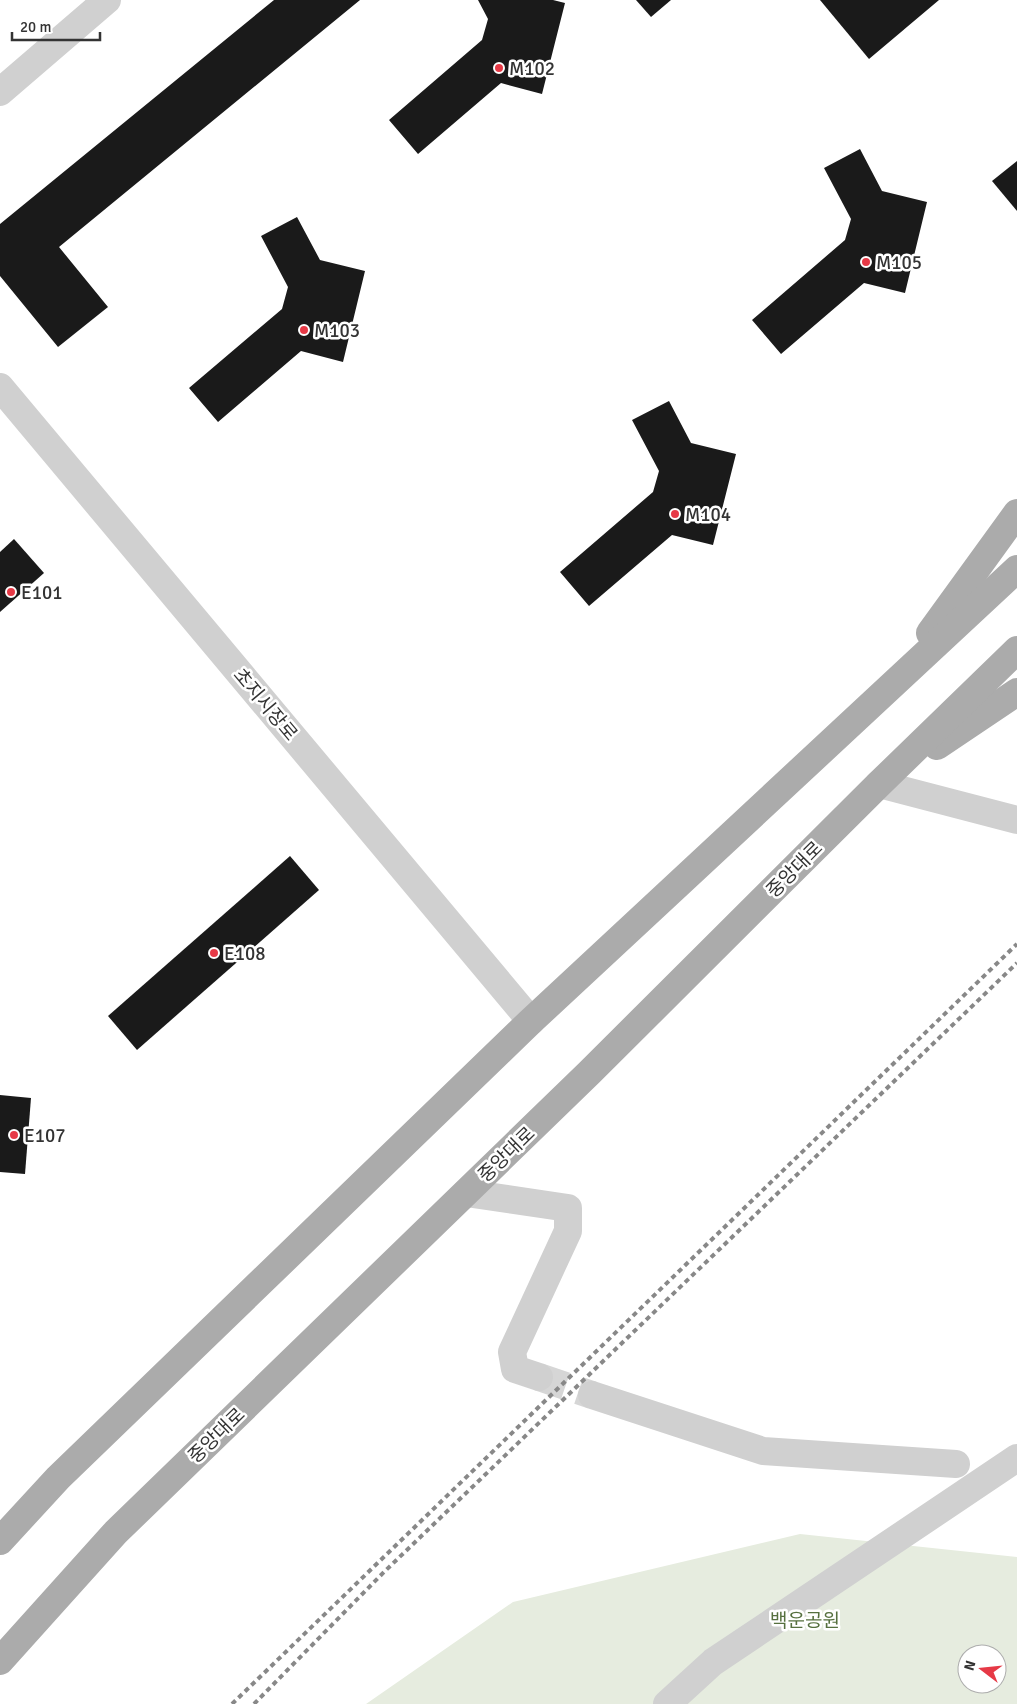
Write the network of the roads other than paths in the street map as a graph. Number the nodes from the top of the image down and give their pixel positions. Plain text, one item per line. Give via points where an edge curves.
1 (107, 0) edge
2 (0, 92) edge
3 (0, 387) edge
4 (1017, 513) edge
5 (1017, 569) edge
6 (1017, 650) edge
7 (894, 683) junction
8 (1017, 692) edge
9 (879, 784) junction
10 (1017, 820) edge
11 (531, 1021) junction
12 (466, 1193) junction
13 (539, 1377) tunnel mouth
14 (592, 1395) tunnel mouth
15 (1017, 1458) edge
16 (956, 1464) dead end
17 (0, 1541) edge
18 (0, 1661) edge
19 (667, 1704) edge

1 - 2 street
3 - 11 street, 초지시장로
4 - 7 main road
5 - 7 main road
6 - 9 main road, 중앙대로
7 - 11 main road
8 - 9 main road
9 - 10 street
9 - 12 main road, 중앙대로
11 - 17 main road via 65,1471
12 - 13 street via 568,1208 568,1231 512,1352 515,1369
12 - 18 main road, 중앙대로 via 116,1532
14 - 16 street via 762,1451
15 - 19 street via 713,1662

